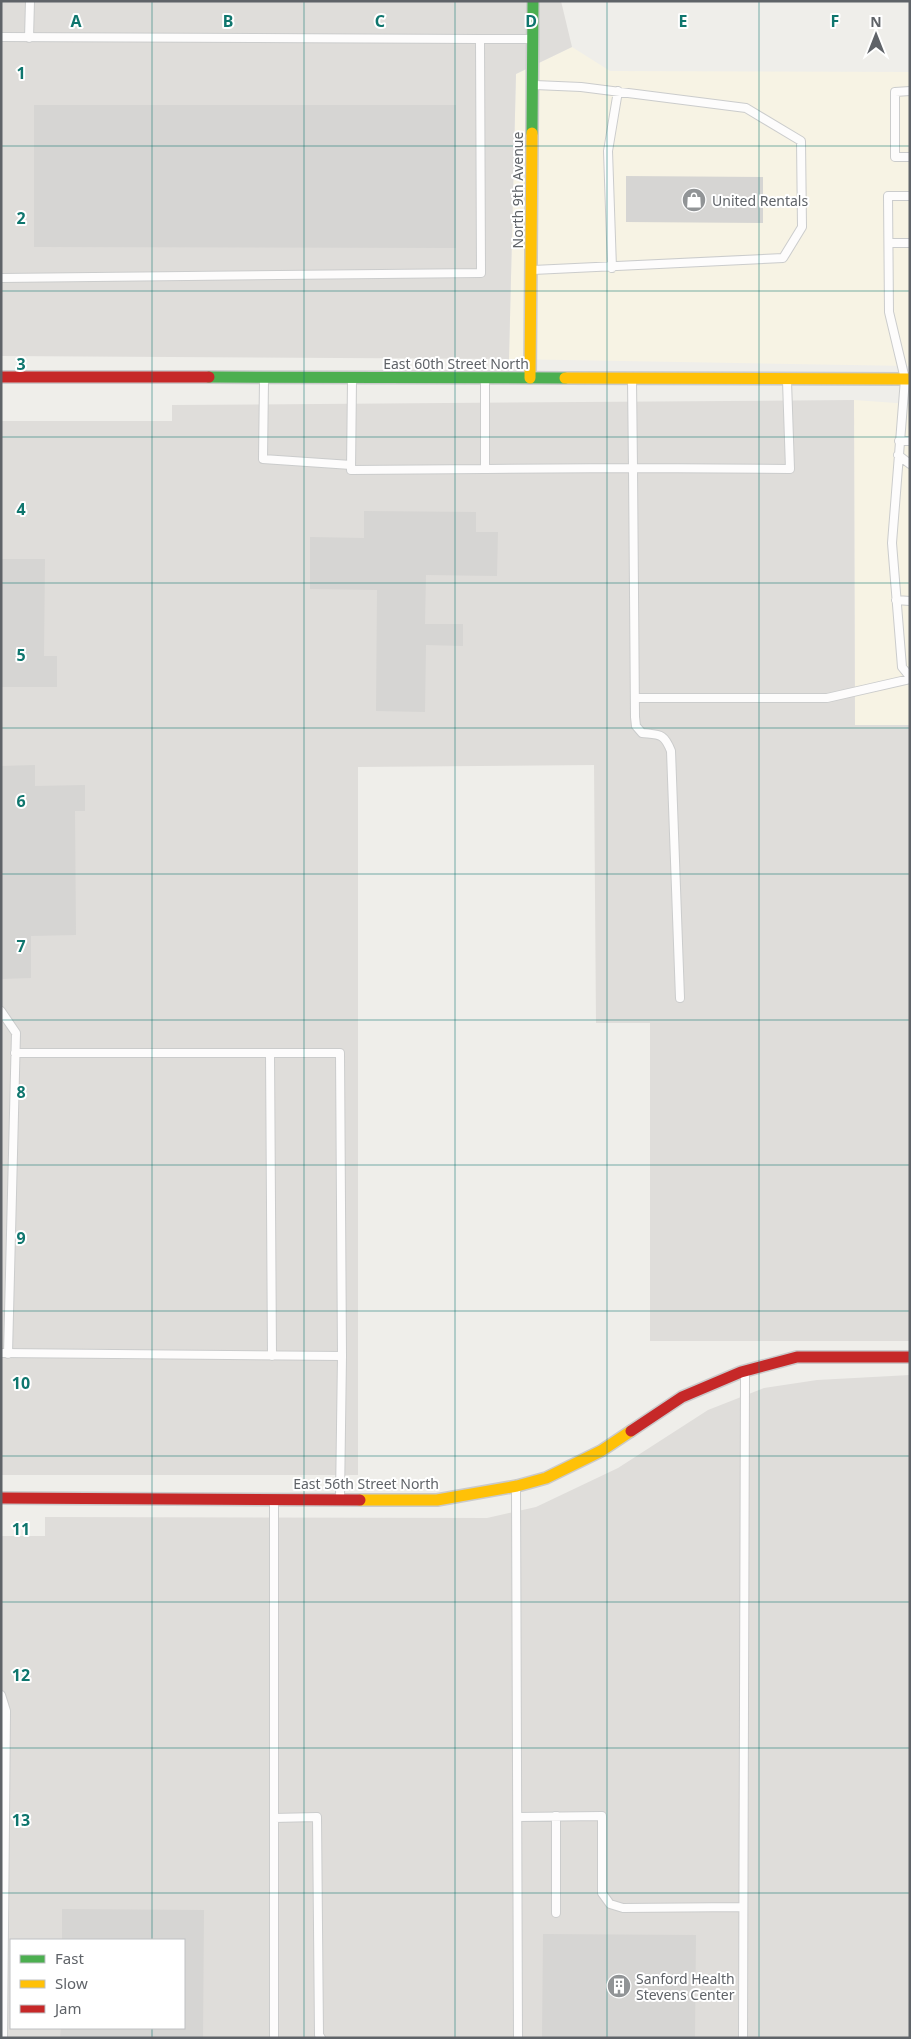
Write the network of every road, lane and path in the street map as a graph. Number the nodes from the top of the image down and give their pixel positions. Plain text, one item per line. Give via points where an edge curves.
1 (30, 1) edge
2 (533, 1) edge
3 (1, 38) edge
4 (29, 38) junction
5 (480, 39) junction
6 (532, 39) junction
7 (532, 85) junction
8 (618, 91) junction
9 (910, 92) edge
10 (910, 157) edge
11 (910, 196) edge
12 (889, 243) junction
13 (910, 243) edge
14 (612, 268) junction
15 (531, 270) junction
16 (1, 278) edge
17 (1, 377) edge
18 (264, 378) junction
19 (352, 378) junction
20 (485, 378) junction
21 (530, 378) junction
22 (632, 378) junction
23 (787, 379) junction
24 (908, 379) edge
25 (899, 441) junction
26 (910, 441) edge
27 (898, 455) junction
28 (910, 464) edge
29 (351, 465) junction
30 (633, 468) junction
31 (485, 469) junction
32 (896, 600) junction
33 (910, 601) edge
34 (910, 678) edge
35 (635, 698) junction
36 (680, 998) dead end
37 (1, 1011) edge
38 (15, 1053) junction
39 (270, 1053) junction
40 (4, 1354) edge
41 (272, 1356) junction
42 (342, 1356) junction
43 (910, 1357) edge
44 (745, 1371) junction
45 (516, 1486) junction
46 (1, 1498) edge
47 (274, 1498) junction
48 (340, 1499) junction
49 (1, 1695) edge
50 (518, 1816) junction
51 (556, 1816) junction
52 (274, 1818) junction
53 (743, 1907) junction
54 (556, 1913) dead end
55 (3, 2038) edge
56 (274, 2038) edge
57 (321, 2038) edge
58 (518, 2038) edge
59 (743, 2038) edge

1 - 4 lane
2 - 6 street, North 9th Avenue
3 - 4 lane
4 - 5 lane
5 - 6 lane
5 - 16 lane via 481,273
6 - 7 street, North 9th Avenue
7 - 8 lane
7 - 15 street, North 9th Avenue
8 - 14 lane via 608,151
8 - 14 lane via 746,108 801,141 802,227 783,258
9 - 10 lane via 895,92 895,157
11 - 12 lane via 888,196
12 - 13 lane
12 - 24 lane via 889,312
14 - 15 lane
15 - 21 street, North 9th Avenue
17 - 18 street, East 60th Street North
18 - 19 street, East 60th Street North
18 - 29 lane via 262,459
19 - 20 street, East 60th Street North
19 - 29 lane
20 - 21 street, East 60th Street North
20 - 31 lane
21 - 22 street, East 60th Street North
22 - 23 street, East 60th Street North
22 - 30 lane
23 - 24 street, East 60th Street North
23 - 30 lane via 790,470
24 - 25 lane
25 - 26 lane
25 - 27 lane
27 - 28 lane
27 - 32 lane via 892,543
29 - 31 lane via 351,470
30 - 31 lane
30 - 35 lane
32 - 33 lane
32 - 34 lane via 902,667
34 - 35 lane via 827,698
35 - 36 lane via 636,726 642,734 660,735 667,740 671,751
37 - 38 lane via 16,1033
38 - 39 lane
38 - 40 lane
39 - 41 lane
39 - 42 lane via 340,1052
40 - 41 lane
41 - 42 lane
42 - 48 lane
43 - 44 street, East 56th Street North via 797,1357
44 - 45 street, East 56th Street North via 682,1397 601,1451 546,1478
44 - 53 lane
45 - 48 street, East 56th Street North via 437,1500
45 - 50 lane
46 - 47 street, East 56th Street North
47 - 48 street, East 56th Street North
47 - 52 lane
49 - 55 lane via 6,1711
50 - 51 lane
50 - 58 lane
51 - 53 lane via 602,1816 602,1893 610,1904 623,1908
51 - 54 lane
52 - 56 lane
52 - 57 lane via 317,1817
53 - 59 lane

